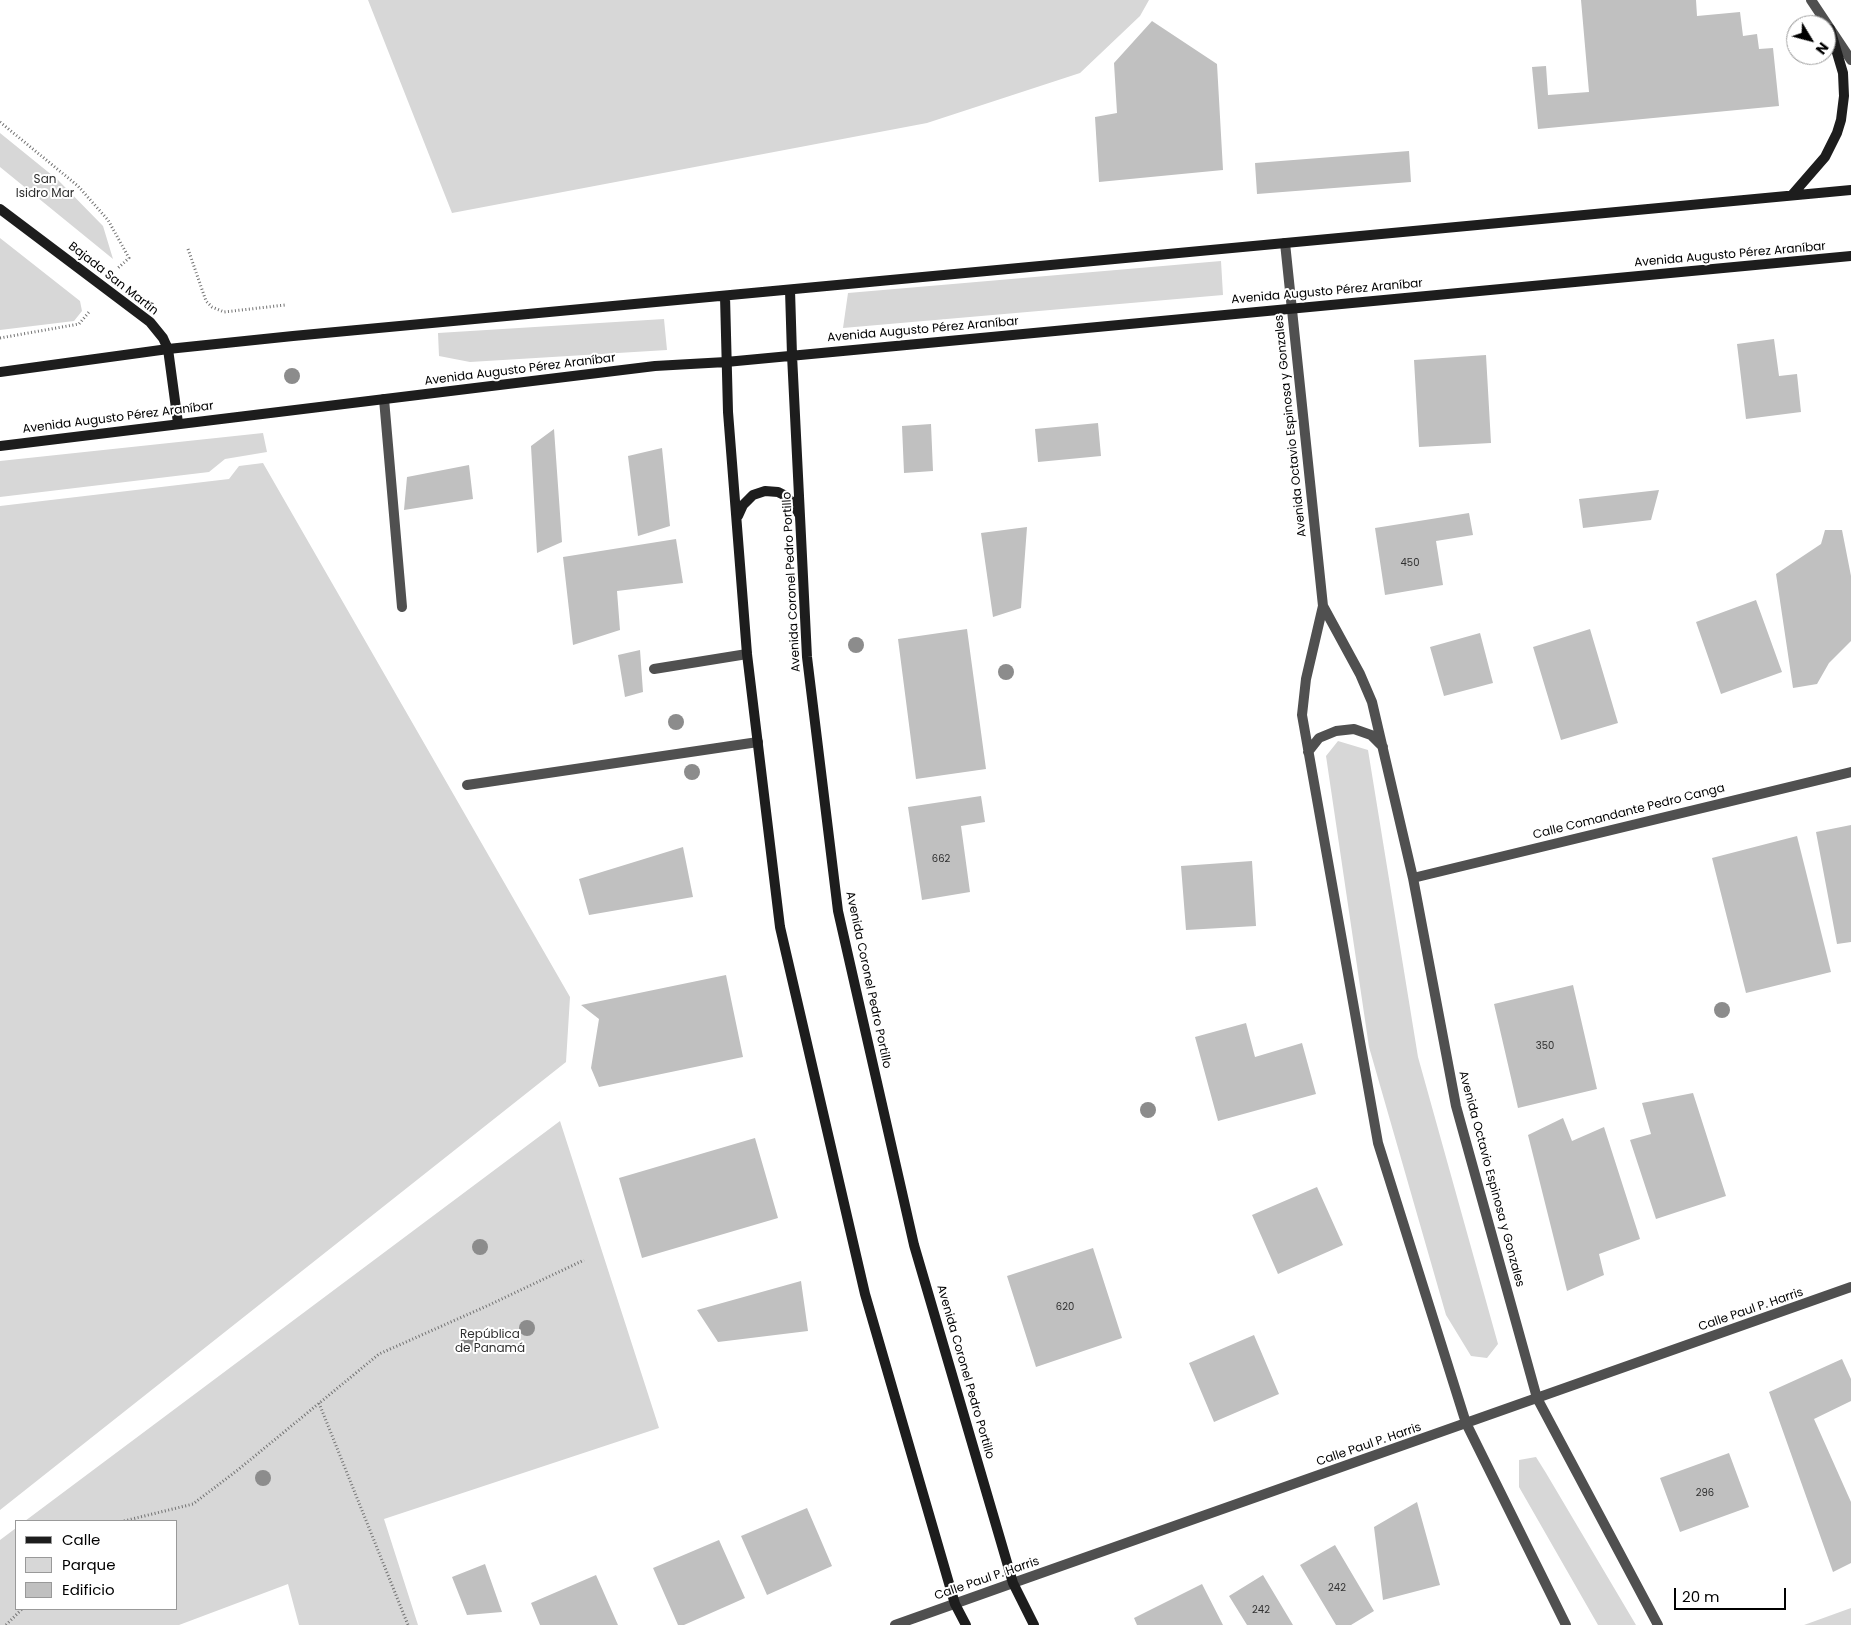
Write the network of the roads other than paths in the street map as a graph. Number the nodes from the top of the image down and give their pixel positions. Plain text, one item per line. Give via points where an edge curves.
1 (1810, 0) edge
2 (1820, 15) edge
3 (1836, 38) edge
4 (1836, 49) edge
5 (1851, 60) edge
6 (1851, 190) edge
7 (1792, 195) junction
8 (0, 209) edge
9 (1285, 243) junction
10 (1851, 256) edge
11 (790, 290) junction
12 (725, 296) junction
13 (1292, 308) junction
14 (168, 349) junction
15 (792, 355) junction
16 (726, 362) junction
17 (0, 372) edge
18 (384, 399) junction
19 (178, 423) junction
20 (0, 446) edge
21 (801, 517) junction
22 (737, 518) junction
23 (1323, 606) junction
24 (402, 607) dead end
25 (747, 654) junction
26 (654, 669) dead end
27 (758, 742) junction
28 (1384, 748) junction
29 (1308, 752) junction
30 (1851, 772) edge
31 (467, 785) dead end
32 (1413, 878) junction
33 (1851, 1287) edge
34 (1536, 1398) junction
35 (1466, 1423) junction
36 (1013, 1583) junction
37 (955, 1604) junction
38 (895, 1625) edge
39 (966, 1625) edge
40 (1034, 1625) edge
41 (1566, 1625) edge
42 (1658, 1625) edge

1 - 2 street
3 - 5 street
4 - 7 main road via 1843,73 1844,96 1837,133 1825,158
6 - 7 main road
7 - 9 main road
8 - 14 main road, Bajada San Martín via 150,322
9 - 11 main road
9 - 13 street, Avenida Octavio Espinosa y Gonzales
10 - 13 main road, Avenida Augusto Pérez Araníbar
11 - 12 main road
11 - 15 main road, Avenida Coronel Pedro Portillo
12 - 14 main road
12 - 16 main road
13 - 15 main road, Avenida Augusto Pérez Araníbar
13 - 23 street, Avenida Octavio Espinosa y Gonzales
14 - 17 main road
14 - 19 main road, Bajada San Martín
15 - 16 main road, Avenida Augusto Pérez Araníbar
15 - 21 main road, Avenida Coronel Pedro Portillo
16 - 18 main road, Avenida Augusto Pérez Araníbar via 655,366
16 - 22 main road
18 - 19 main road, Avenida Augusto Pérez Araníbar
18 - 24 street
19 - 20 main road, Avenida Augusto Pérez Araníbar
21 - 22 main road via 784,495 765,492 752,495
21 - 36 main road, Avenida Coronel Pedro Portillo via 807,657 838,911 914,1245
22 - 25 main road
23 - 28 street, Avenida Octavio Espinosa y Gonzales via 1360,674 1372,702
23 - 29 street, Avenida Octavio Espinosa y Gonzales via 1306,678 1302,715
25 - 26 street
25 - 27 main road
27 - 31 street
27 - 37 main road via 780,927 865,1294
28 - 29 street via 1371,735 1354,730 1336,730 1319,738
28 - 32 street, Avenida Octavio Espinosa y Gonzales
29 - 35 street, Avenida Octavio Espinosa y Gonzales via 1378,1143
30 - 32 street, Calle Comandante Pedro Canga
32 - 34 street, Avenida Octavio Espinosa y Gonzales via 1456,1106
33 - 34 street, Calle Paul P. Harris
34 - 35 street, Calle Paul P. Harris
34 - 42 street, Avenida Octavio Espinosa y Gonzales
35 - 36 street, Calle Paul P. Harris
35 - 41 street, Avenida Octavio Espinosa y Gonzales
36 - 37 street, Calle Paul P. Harris
36 - 40 main road, Avenida Coronel Pedro Portillo
37 - 38 street, Calle Paul P. Harris
37 - 39 main road

